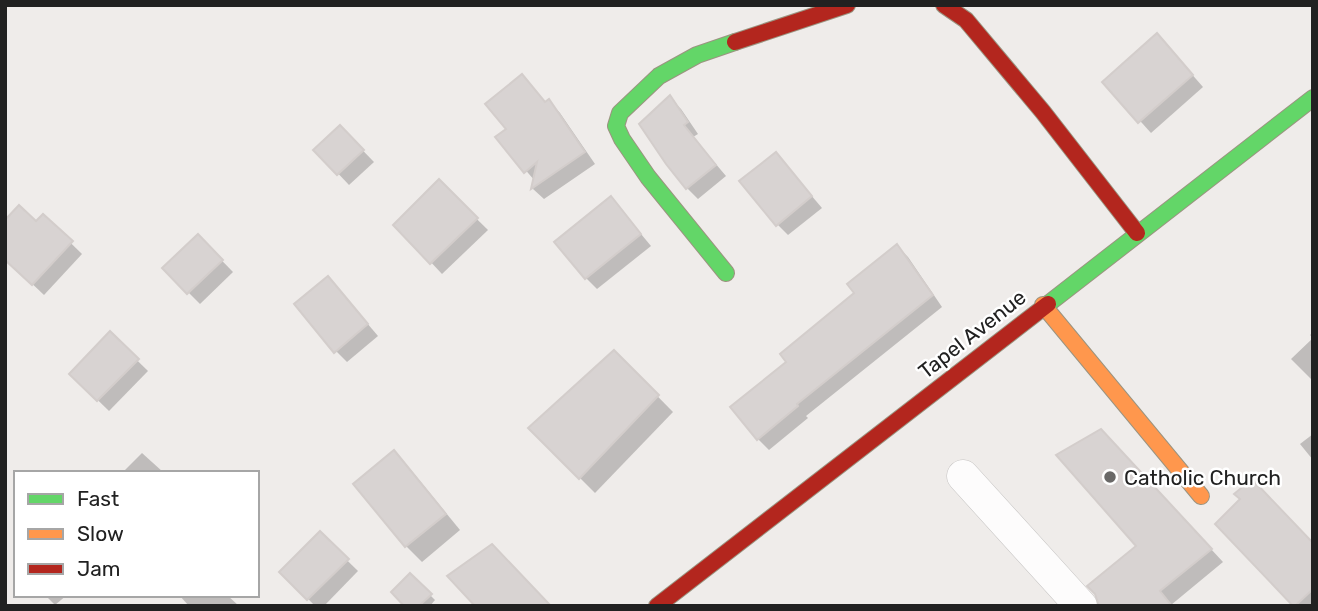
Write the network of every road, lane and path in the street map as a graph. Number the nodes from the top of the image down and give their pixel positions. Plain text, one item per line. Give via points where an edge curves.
1 (847, 5) edge
2 (944, 5) edge
3 (1313, 98) edge
4 (1137, 233) junction
5 (726, 273) dead end
6 (1043, 305) junction
7 (963, 476) dead end
8 (1201, 496) dead end
9 (657, 606) edge
10 (1081, 606) edge

1 - 5 street via 697,55 659,76 620,113 616,126 622,139
2 - 4 street via 966,19
3 - 4 street, Tapel Avenue
4 - 6 street, Tapel Avenue
6 - 8 street
6 - 9 street, Tapel Avenue
7 - 10 street

